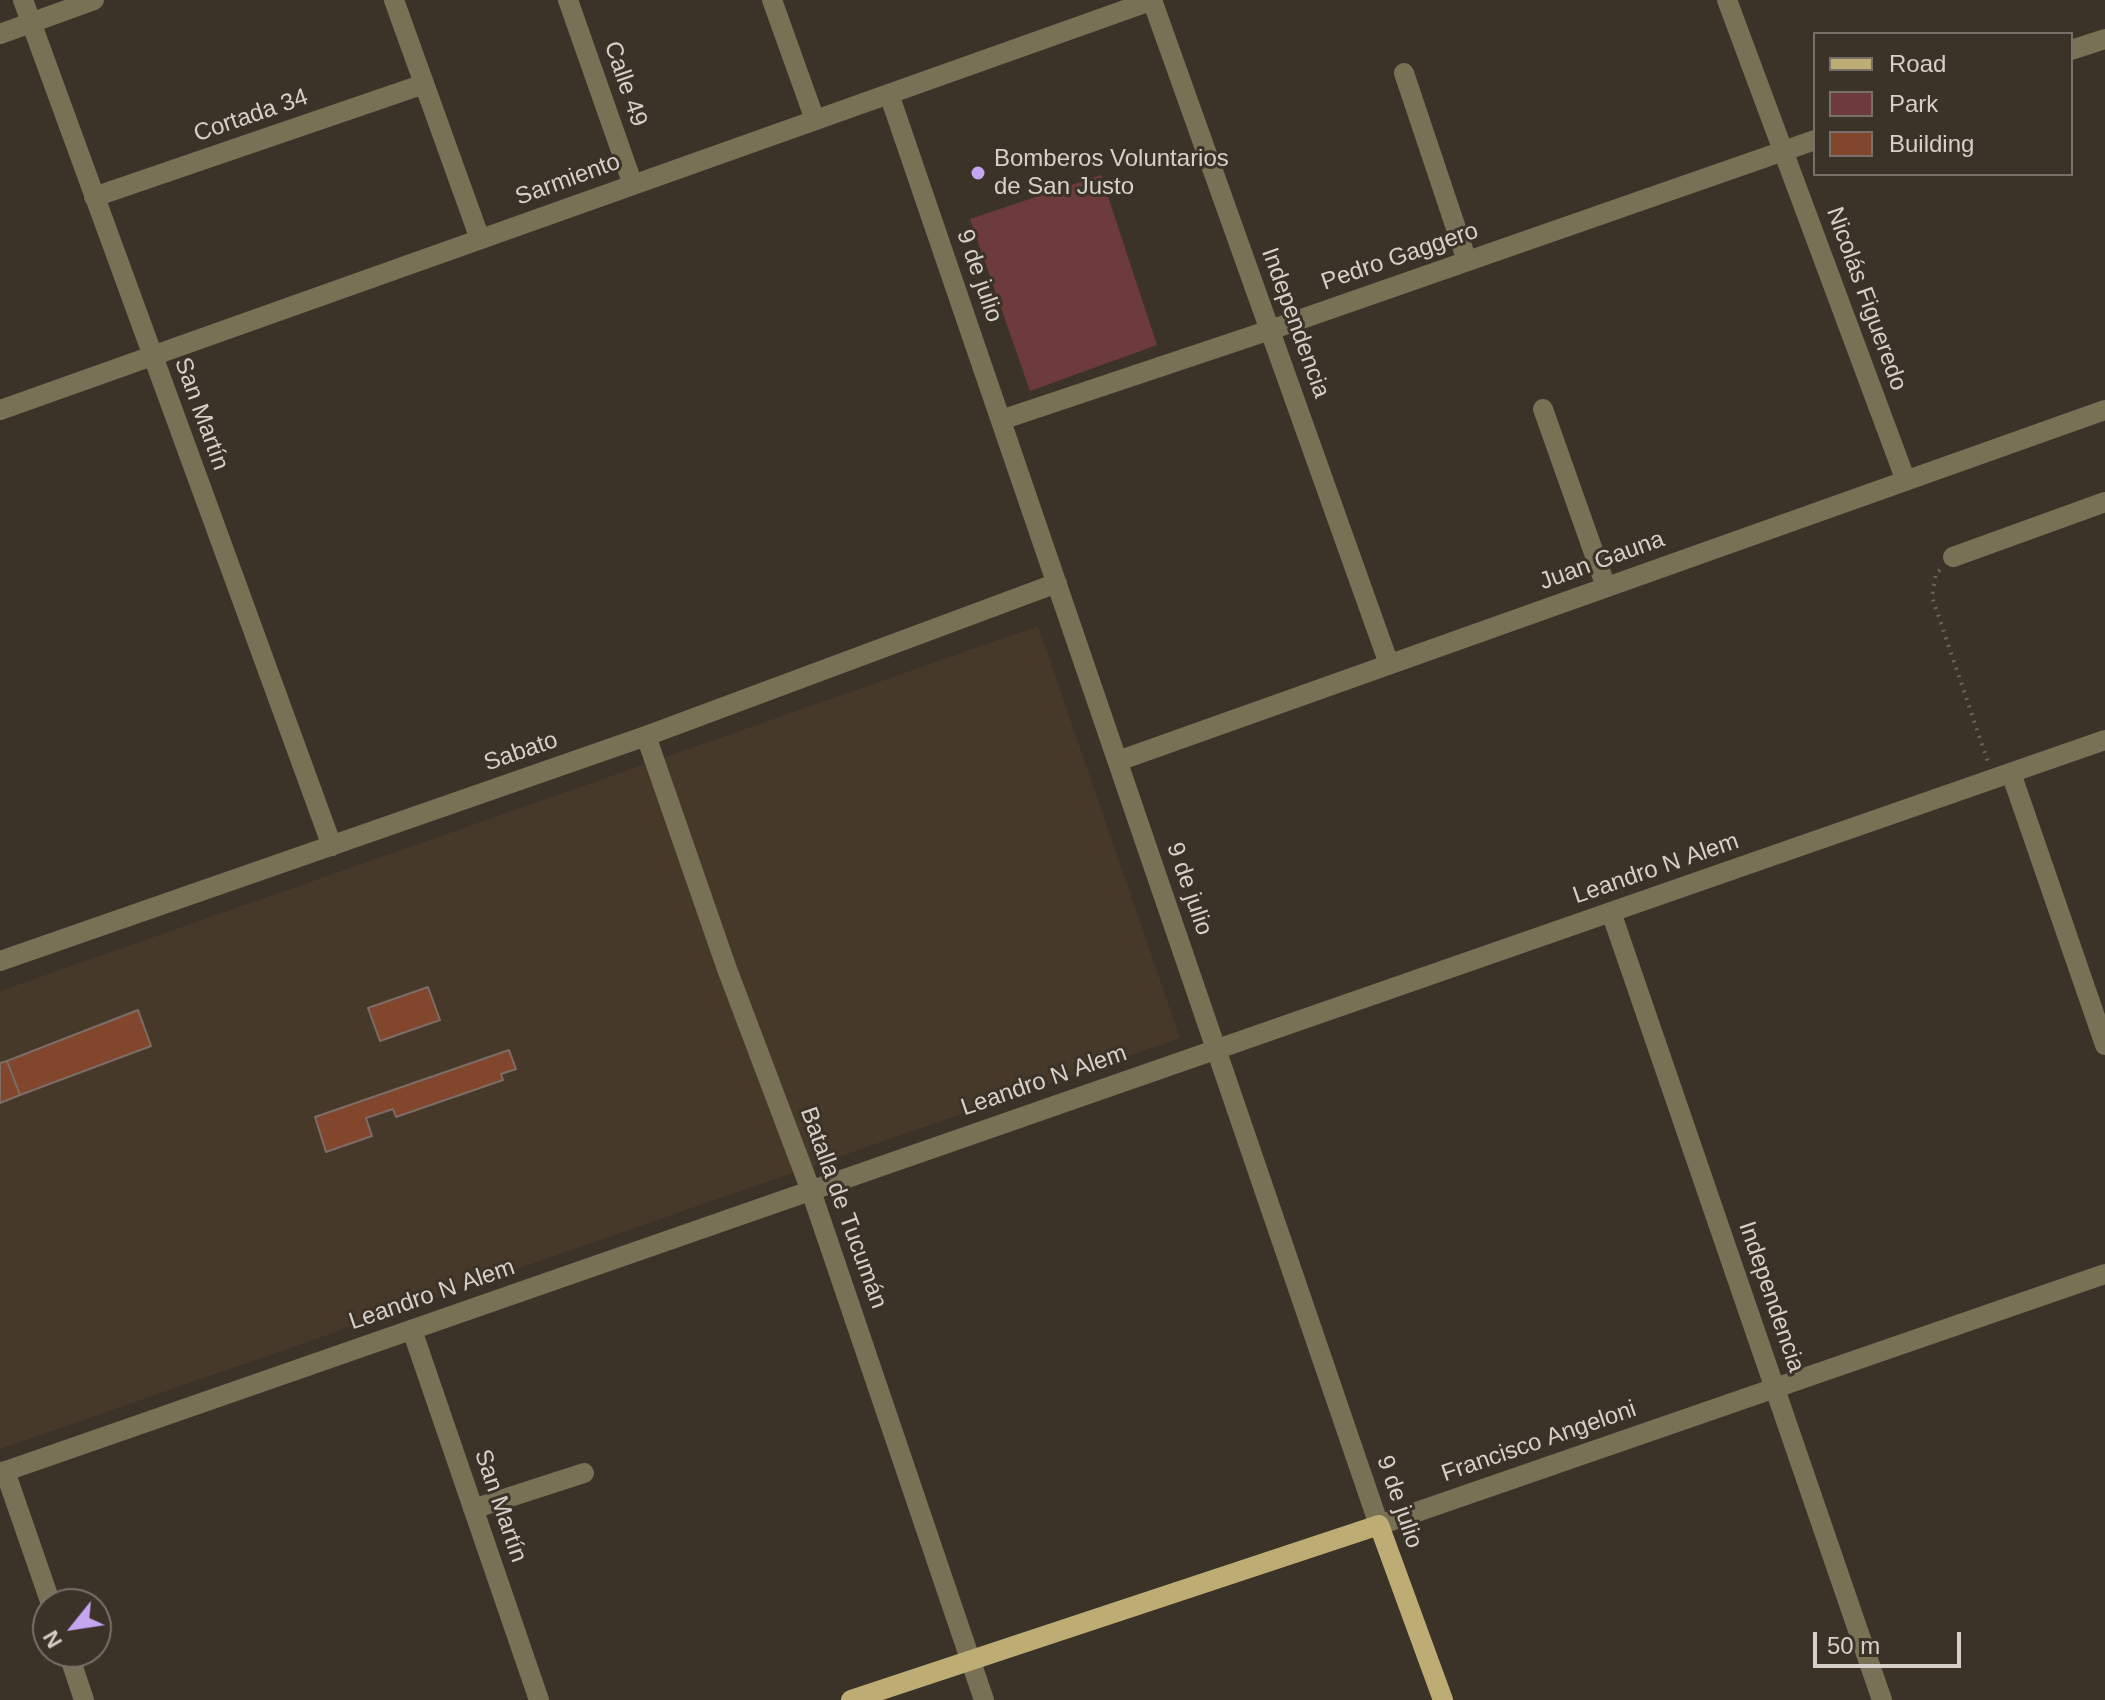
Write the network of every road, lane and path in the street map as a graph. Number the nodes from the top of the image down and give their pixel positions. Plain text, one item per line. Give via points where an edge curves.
1 (23, 0) edge
2 (94, 0) edge
3 (394, 0) edge
4 (568, 0) edge
5 (772, 0) edge
6 (1152, 0) edge
7 (1727, 0) edge
8 (31, 23) junction
9 (0, 34) edge
10 (2105, 39) edge
11 (2073, 49) edge
12 (1404, 73) dead end
13 (424, 84) junction
14 (889, 94) junction
15 (815, 120) junction
16 (1813, 141) edge
17 (1783, 151) junction
18 (633, 185) junction
19 (94, 197) junction
20 (480, 239) junction
21 (1467, 261) junction
22 (1270, 330) junction
23 (152, 356) junction
24 (1543, 409) dead end
25 (0, 410) edge
26 (2105, 410) edge
27 (1001, 420) junction
28 (1906, 481) junction
29 (2105, 502) edge
30 (1953, 557) joint
31 (1057, 583) junction
32 (1606, 587) junction
33 (1389, 664) junction
34 (646, 736) junction
35 (2105, 740) edge
36 (1118, 761) junction
37 (2002, 776) junction
38 (332, 846) junction
39 (1611, 912) junction
40 (0, 961) edge
41 (2105, 1045) edge
42 (1216, 1048) junction
43 (811, 1191) junction
44 (2105, 1274) edge
45 (412, 1330) junction
46 (1775, 1387) junction
47 (3, 1472) edge
48 (584, 1473) dead end
49 (473, 1509) junction
50 (1379, 1525) junction
51 (45, 1588) edge
52 (971, 1660) junction
53 (73, 1668) edge
54 (84, 1700) edge
55 (539, 1700) edge
56 (851, 1700) edge
57 (984, 1700) edge
58 (1443, 1700) edge
59 (1882, 1700) edge

1 - 8 street, San Martín
2 - 8 street
3 - 13 street
4 - 18 street, Calle 49
5 - 15 street
6 - 14 street, Sarmiento
6 - 22 street, Independencia
7 - 17 street, Nicolás Figueredo
8 - 9 street
8 - 19 street, San Martín
10 - 11 street
12 - 21 street
13 - 19 street, Cortada 34
13 - 20 street
14 - 15 street, Sarmiento
14 - 27 street, 9 de julio
15 - 18 street, Sarmiento
16 - 17 street, Pedro Gaggero
17 - 21 street, Pedro Gaggero
17 - 28 street, Nicolás Figueredo
18 - 20 street, Sarmiento
19 - 23 street, San Martín
20 - 23 street, Sarmiento
21 - 22 street, Pedro Gaggero
22 - 27 street, Pedro Gaggero
22 - 33 street, Independencia
23 - 25 street, Sarmiento
23 - 38 street, San Martín
24 - 32 street
26 - 28 street, Juan Gauna
27 - 31 street, 9 de julio
28 - 32 street, Juan Gauna
29 - 30 street
30 - 37 path via 1936,573 1932,597
31 - 34 street, Sabato
31 - 36 street, 9 de julio
32 - 33 street, Juan Gauna
33 - 36 street, Juan Gauna
34 - 38 street, Sabato
34 - 43 street, Batalla de Tucumán
35 - 37 street, Leandro N Alem
36 - 42 street, 9 de julio
37 - 39 street, Leandro N Alem
37 - 41 street
38 - 40 street, Sabato
39 - 42 street, Leandro N Alem
39 - 46 street, Independencia
42 - 43 street, Leandro N Alem
42 - 50 street, 9 de julio
43 - 45 street, Leandro N Alem
43 - 52 street, Batalla de Tucumán
44 - 46 street, Francisco Angeloni
45 - 47 street, Leandro N Alem
45 - 49 street, San Martín
46 - 50 street, Francisco Angeloni
46 - 59 street, Independencia
47 - 51 street
48 - 49 street
49 - 55 street, San Martín
50 - 52 main road, Francisco Angeloni
50 - 58 main road, 9 de julio
52 - 56 main road, Francisco Angeloni
52 - 57 street, Batalla de Tucumán
53 - 54 street

